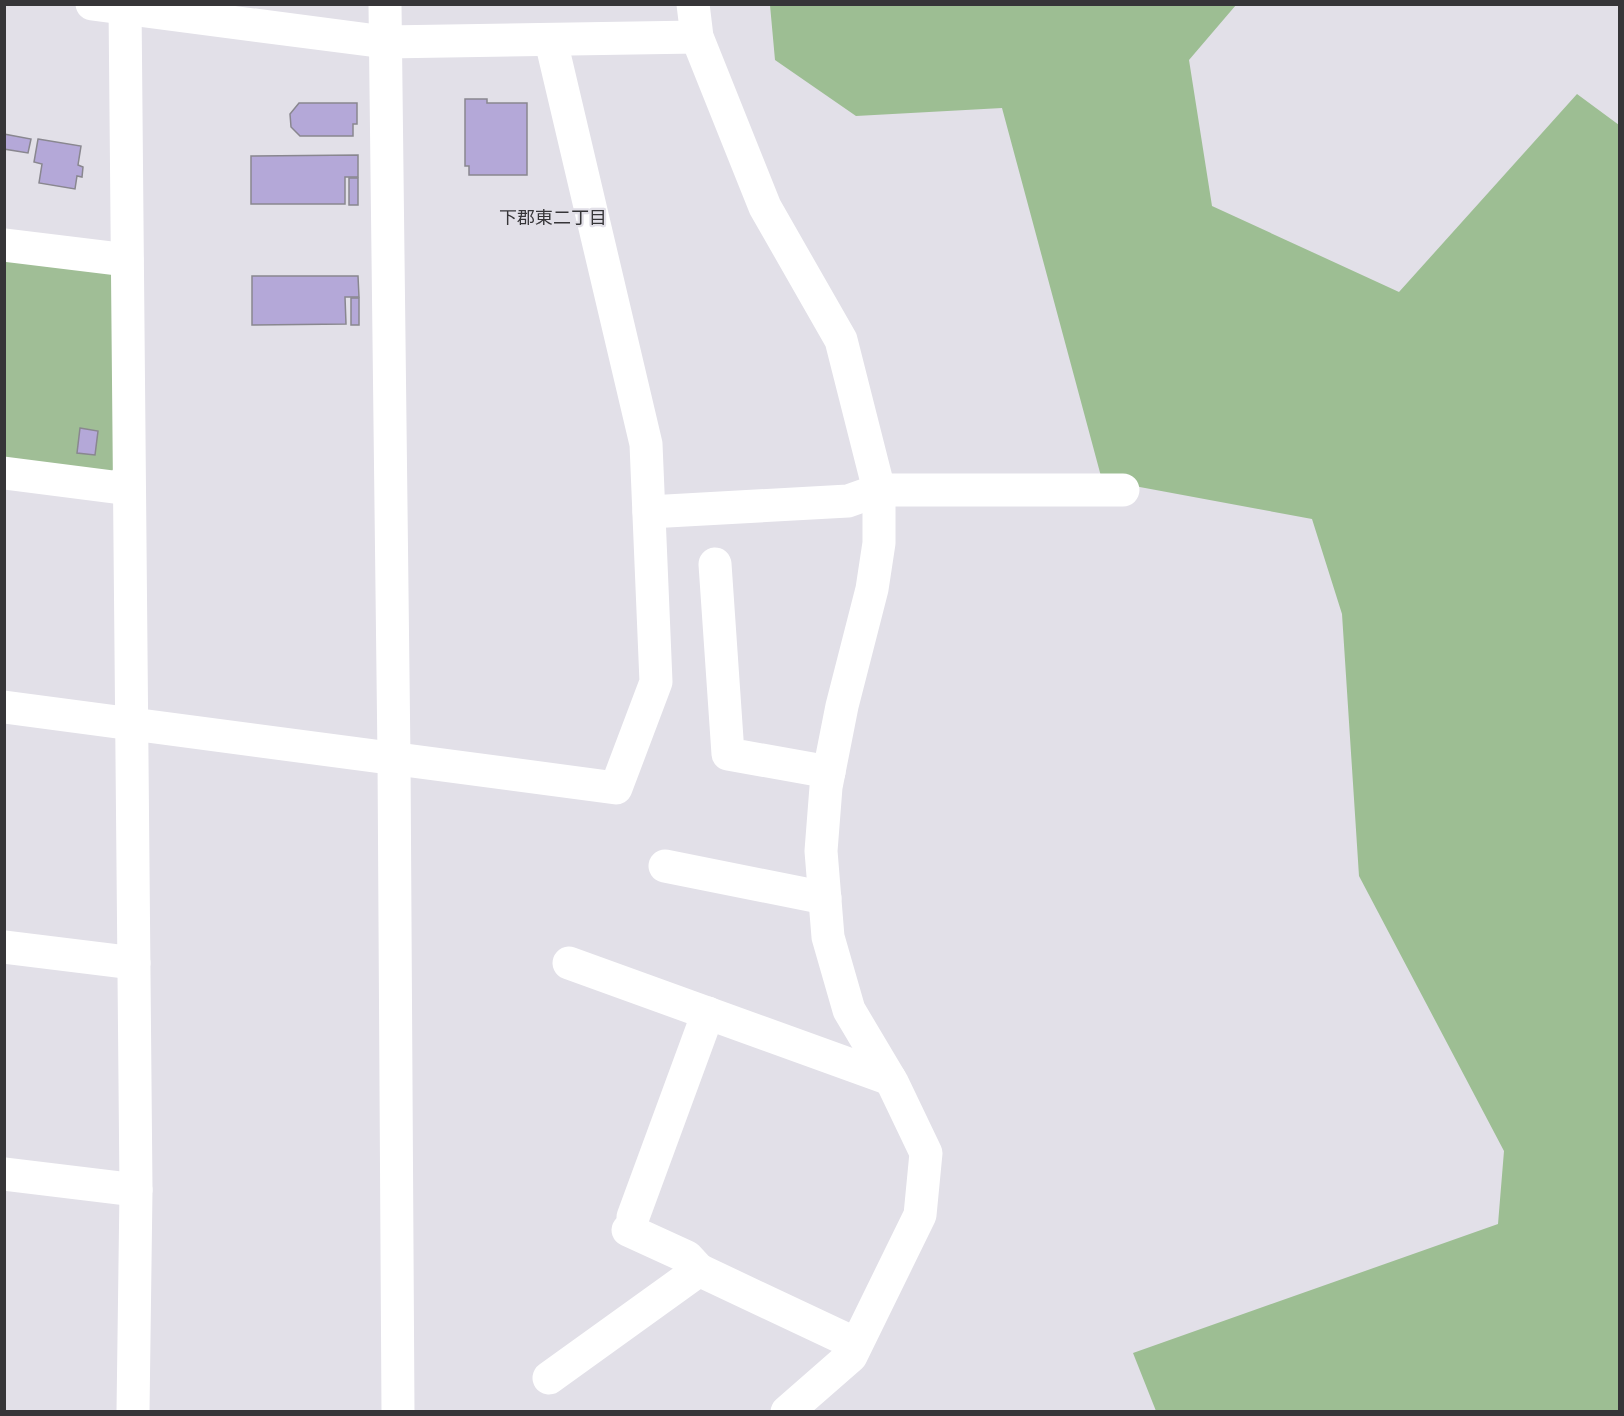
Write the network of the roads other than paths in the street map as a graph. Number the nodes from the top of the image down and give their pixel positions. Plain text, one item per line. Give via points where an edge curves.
1 (92, 4) edge
2 (385, 4) edge
3 (693, 4) edge
4 (125, 7) edge
5 (698, 37) junction
6 (551, 40) junction
7 (385, 42) junction
8 (4, 245) edge
9 (127, 260) junction
10 (4, 473) edge
11 (129, 489) junction
12 (879, 490) junction
13 (1123, 490) dead end
14 (649, 512) junction
15 (715, 564) dead end
16 (4, 707) edge
17 (131, 724) junction
18 (393, 758) junction
19 (829, 772) junction
20 (665, 866) dead end
21 (825, 898) junction
22 (4, 947) edge
23 (134, 963) junction
24 (569, 963) dead end
25 (708, 1013) junction
26 (890, 1078) junction
27 (4, 1174) edge
28 (136, 1190) junction
29 (699, 1270) junction
30 (856, 1344) junction
31 (549, 1378) dead end
32 (133, 1412) edge
33 (398, 1412) edge
34 (787, 1412) edge

1 - 4 street
2 - 7 street
3 - 5 street
4 - 7 street
4 - 9 street
5 - 6 street
5 - 12 street via 765,207 841,340
6 - 7 street
6 - 14 street via 646,444
7 - 18 street
8 - 9 street
9 - 11 street
10 - 11 street
11 - 17 street
12 - 13 street
12 - 14 street via 848,501
12 - 19 street via 879,543 872,590
14 - 18 street via 656,682 616,788
15 - 19 street via 728,754
16 - 17 street
17 - 18 street
17 - 23 street
18 - 33 street
19 - 21 street via 821,851
20 - 21 street
21 - 26 street via 828,937 849,1010
22 - 23 street
23 - 28 street
24 - 25 street
25 - 26 street
25 - 29 street via 630,1224 687,1257
26 - 30 street via 926,1153 920,1215
27 - 28 street
28 - 32 street
29 - 30 street
29 - 31 street
30 - 34 street via 851,1356

